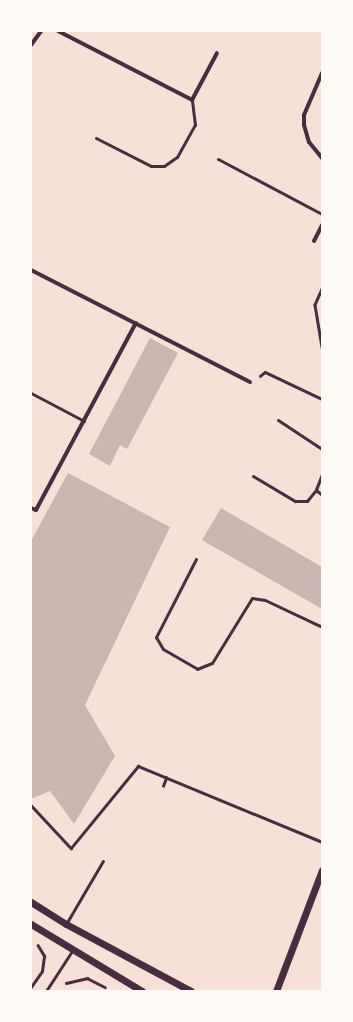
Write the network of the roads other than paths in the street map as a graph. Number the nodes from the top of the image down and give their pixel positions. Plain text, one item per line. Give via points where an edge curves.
1 (41, 31) edge
2 (58, 31) edge
3 (31, 46) edge
4 (217, 53) dead end
5 (322, 74) edge
6 (192, 100) junction
7 (96, 138) dead end
8 (322, 158) edge
9 (218, 160) dead end
10 (322, 214) edge
11 (322, 225) edge
12 (314, 242) dead end
13 (31, 270) edge
14 (136, 323) junction
15 (250, 382) dead end
16 (31, 393) edge
17 (278, 420) dead end
18 (84, 421) junction
19 (322, 449) edge
20 (322, 474) edge
21 (253, 476) dead end
22 (316, 490) junction
23 (322, 495) edge
24 (31, 508) edge
25 (196, 559) dead end
26 (322, 627) edge
27 (103, 861) dead end
28 (322, 870) edge
29 (31, 902) edge
30 (31, 924) edge
31 (66, 924) junction
32 (72, 951) junction
33 (46, 991) edge
34 (142, 991) edge
35 (190, 991) edge
36 (276, 991) edge

1 - 3 street
2 - 6 street
4 - 6 street
5 - 8 street via 307,107 304,125 309,142
6 - 7 lane via 195,125 177,157 164,166 151,166
9 - 10 lane
11 - 12 street
13 - 14 street
14 - 15 street
14 - 18 street
16 - 18 lane
17 - 19 lane
18 - 24 street via 36,510
20 - 22 lane
21 - 22 lane via 295,501 307,501
22 - 23 lane
25 - 26 lane via 156,637 163,649 197,669 212,663 252,598 265,600
27 - 31 lane
28 - 36 street
29 - 31 street
30 - 32 street
31 - 35 street
32 - 33 lane
32 - 34 street

